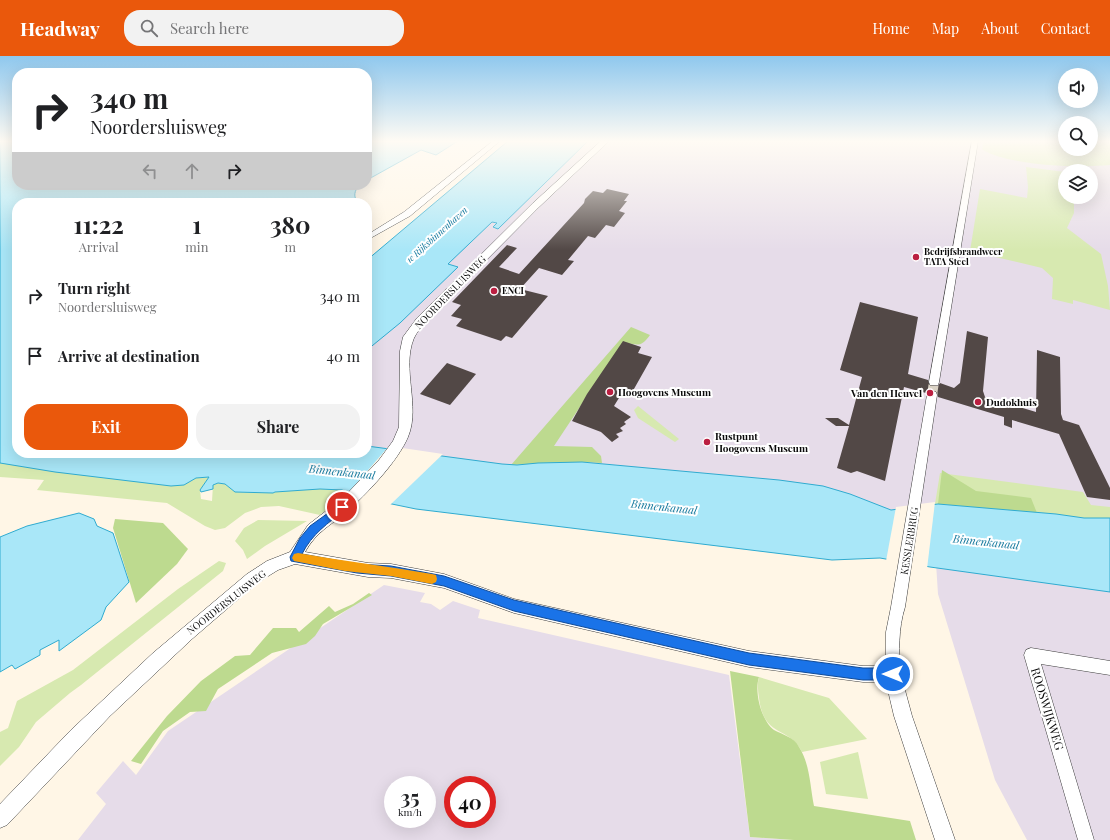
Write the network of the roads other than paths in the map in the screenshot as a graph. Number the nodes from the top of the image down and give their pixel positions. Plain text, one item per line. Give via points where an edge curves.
1 (452, 178) edge
2 (566, 178) edge
3 (968, 178) edge
4 (372, 235) edge
5 (934, 382) tunnel mouth
6 (932, 395) tunnel mouth
7 (295, 557) junction
8 (1110, 668) edge
9 (893, 674) junction
10 (0, 818) edge
11 (945, 840) edge
12 (1086, 840) edge

1 - 4 street via 407,214
2 - 7 street, NOORDERSLUISWEG via 437,303 408,338 404,353 406,424 402,437 379,467 342,507 314,529
3 - 5 street
6 - 9 street, KESSLERBRUG via 898,607 893,620
7 - 9 street via 444,581 514,606 749,659 863,674
7 - 10 street, NOORDERSLUISWEG via 271,566 243,586 176,642 99,715
8 - 12 street, ROOSWIJKWEG via 1030,655
9 - 11 street via 903,716

